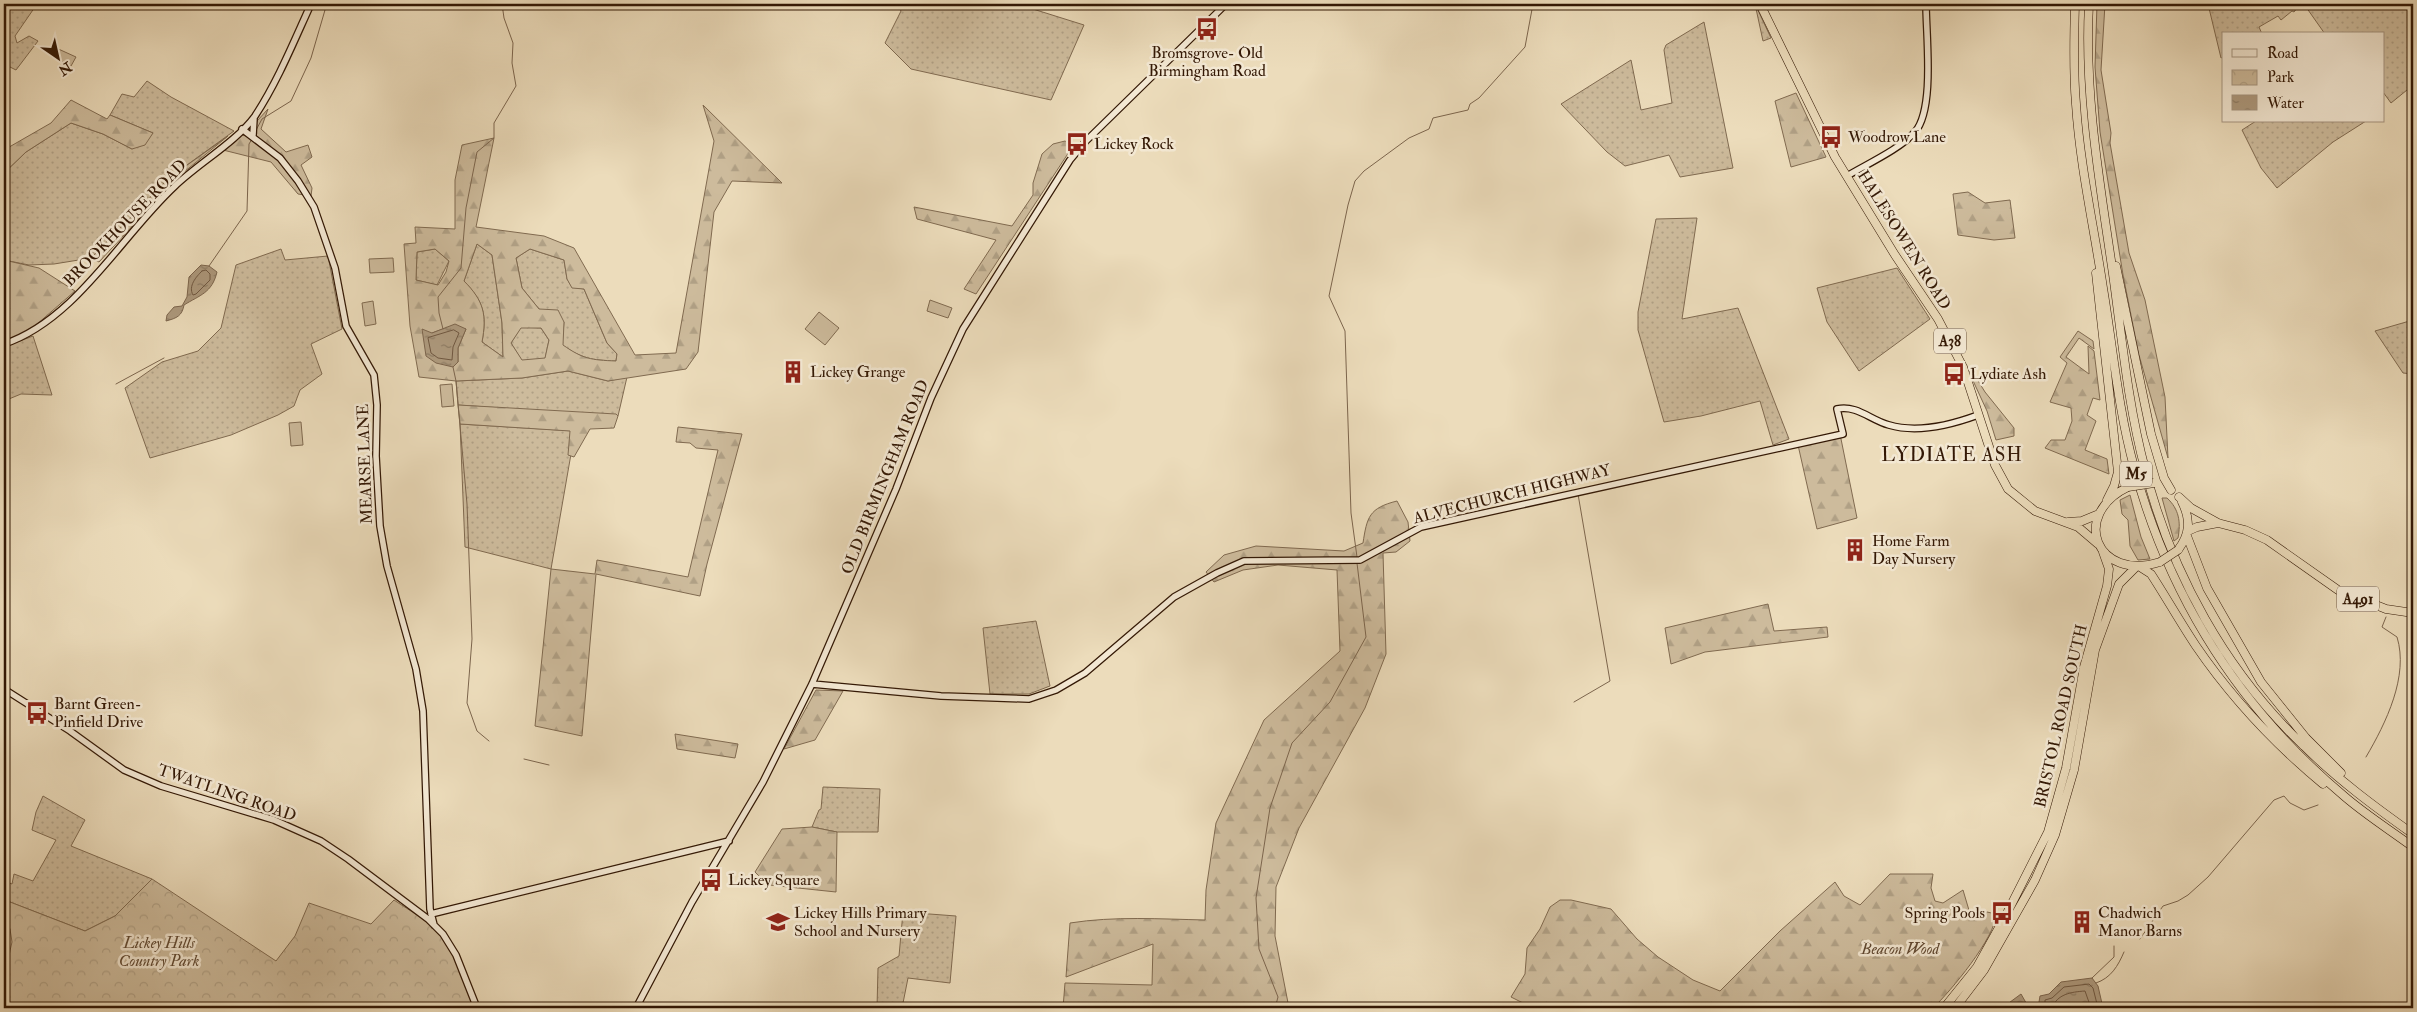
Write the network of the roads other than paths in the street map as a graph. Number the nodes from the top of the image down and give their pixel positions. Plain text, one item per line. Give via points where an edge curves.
1 (311, 4) edge
2 (1226, 4) edge
3 (1760, 4) edge
4 (1926, 4) edge
5 (2076, 4) edge
6 (2089, 4) edge
7 (254, 118) junction
8 (242, 128) junction
9 (253, 135) junction
10 (2096, 163) junction
11 (1847, 176) junction
12 (2089, 201) junction
13 (4, 344) edge
14 (1978, 415) junction
15 (2171, 490) junction
16 (2179, 497) junction
17 (2107, 500) junction
18 (2099, 514) junction
19 (2066, 522) junction
20 (2218, 523) junction
21 (2187, 534) junction
22 (2098, 544) junction
23 (2103, 552) junction
24 (2138, 567) junction
25 (2413, 614) edge
26 (812, 684) junction
27 (4, 688) edge
28 (2365, 799) junction
29 (2368, 815) junction
30 (2052, 834) junction
31 (2413, 834) edge
32 (729, 841) junction
33 (2413, 847) edge
34 (2044, 851) junction
35 (431, 914) junction
36 (434, 925) junction
37 (477, 1008) edge
38 (636, 1008) edge
39 (1944, 1008) edge
40 (1955, 1008) edge

1 - 7 street, BROOKHOUSE ROAD
2 - 26 street, OLD BIRMINGHAM ROAD via 1070,160 974,309 932,398
3 - 11 highway, HALESOWEN ROAD / A38
4 - 11 street via 1927,103 1918,128 1903,142
5 - 12 highway, M5 via 2076,106
6 - 10 highway, M5 via 2088,72
7 - 8 street, BROOKHOUSE ROAD
7 - 9 street
8 - 9 street, MEARSE LANE
8 - 13 street, BROOKHOUSE ROAD via 174,186 67,303 33,332
9 - 35 street, MEARSE LANE via 280,158 314,207 335,268 346,326 374,375 378,405 376,456 380,526 416,669 423,711
10 - 15 highway via 2151,434 2164,478
10 - 28 highway, M5 via 2138,440 2151,493 2176,562 2216,637 2244,679 2303,745
11 - 14 highway, HALESOWEN ROAD / A38 via 1938,319 1963,367
12 - 17 highway via 2118,472
12 - 29 highway, M5 via 2130,450 2151,524 2173,575 2209,644 2257,710 2310,766
14 - 19 highway, HALESOWEN ROAD / A38 via 1995,465 2008,489 2035,511
14 - 26 street, ALVECHURCH HIGHWAY via 1919,428 1890,426 1850,408 1838,409 1843,434 1421,527 1360,560 1244,561 1174,597 1085,673 1056,690 1030,699 941,696
15 - 16 highway
15 - 17 highway, bridge via 2154,482 2128,487
16 - 20 highway, A491
16 - 21 highway via 2189,521
17 - 18 highway
18 - 19 highway, HALESOWEN ROAD / A38 via 2082,521
18 - 22 highway via 2096,524
19 - 22 highway, HALESOWEN ROAD / A38
20 - 21 highway, A491 via 2197,527
20 - 25 highway, A491 via 2267,540 2338,590 2382,607
21 - 24 highway, bridge via 2178,550 2160,562
21 - 28 highway via 2207,588 2261,682 2306,738
22 - 23 highway
23 - 24 highway via 2123,566
23 - 30 highway, BRISTOL ROAD SOUTH via 2109,569 2107,586 2084,667
24 - 29 highway via 2151,574 2196,646 2263,727 2306,770
24 - 30 highway, BRISTOL ROAD SOUTH via 2119,584 2095,650 2074,770
26 - 32 street, OLD BIRMINGHAM ROAD
27 - 36 street, TWATLING ROAD via 70,730 124,770 161,786 274,820 321,841
28 - 31 highway, M5
29 - 33 highway, M5
30 - 34 highway, BRISTOL ROAD SOUTH
32 - 35 street
32 - 38 street, OLD BIRMINGHAM ROAD via 692,902
34 - 39 highway, BRISTOL ROAD SOUTH via 1977,967
34 - 40 highway, BRISTOL ROAD SOUTH via 1984,970
35 - 36 street, MEARSE LANE
36 - 37 street, TWATLING ROAD via 456,955

